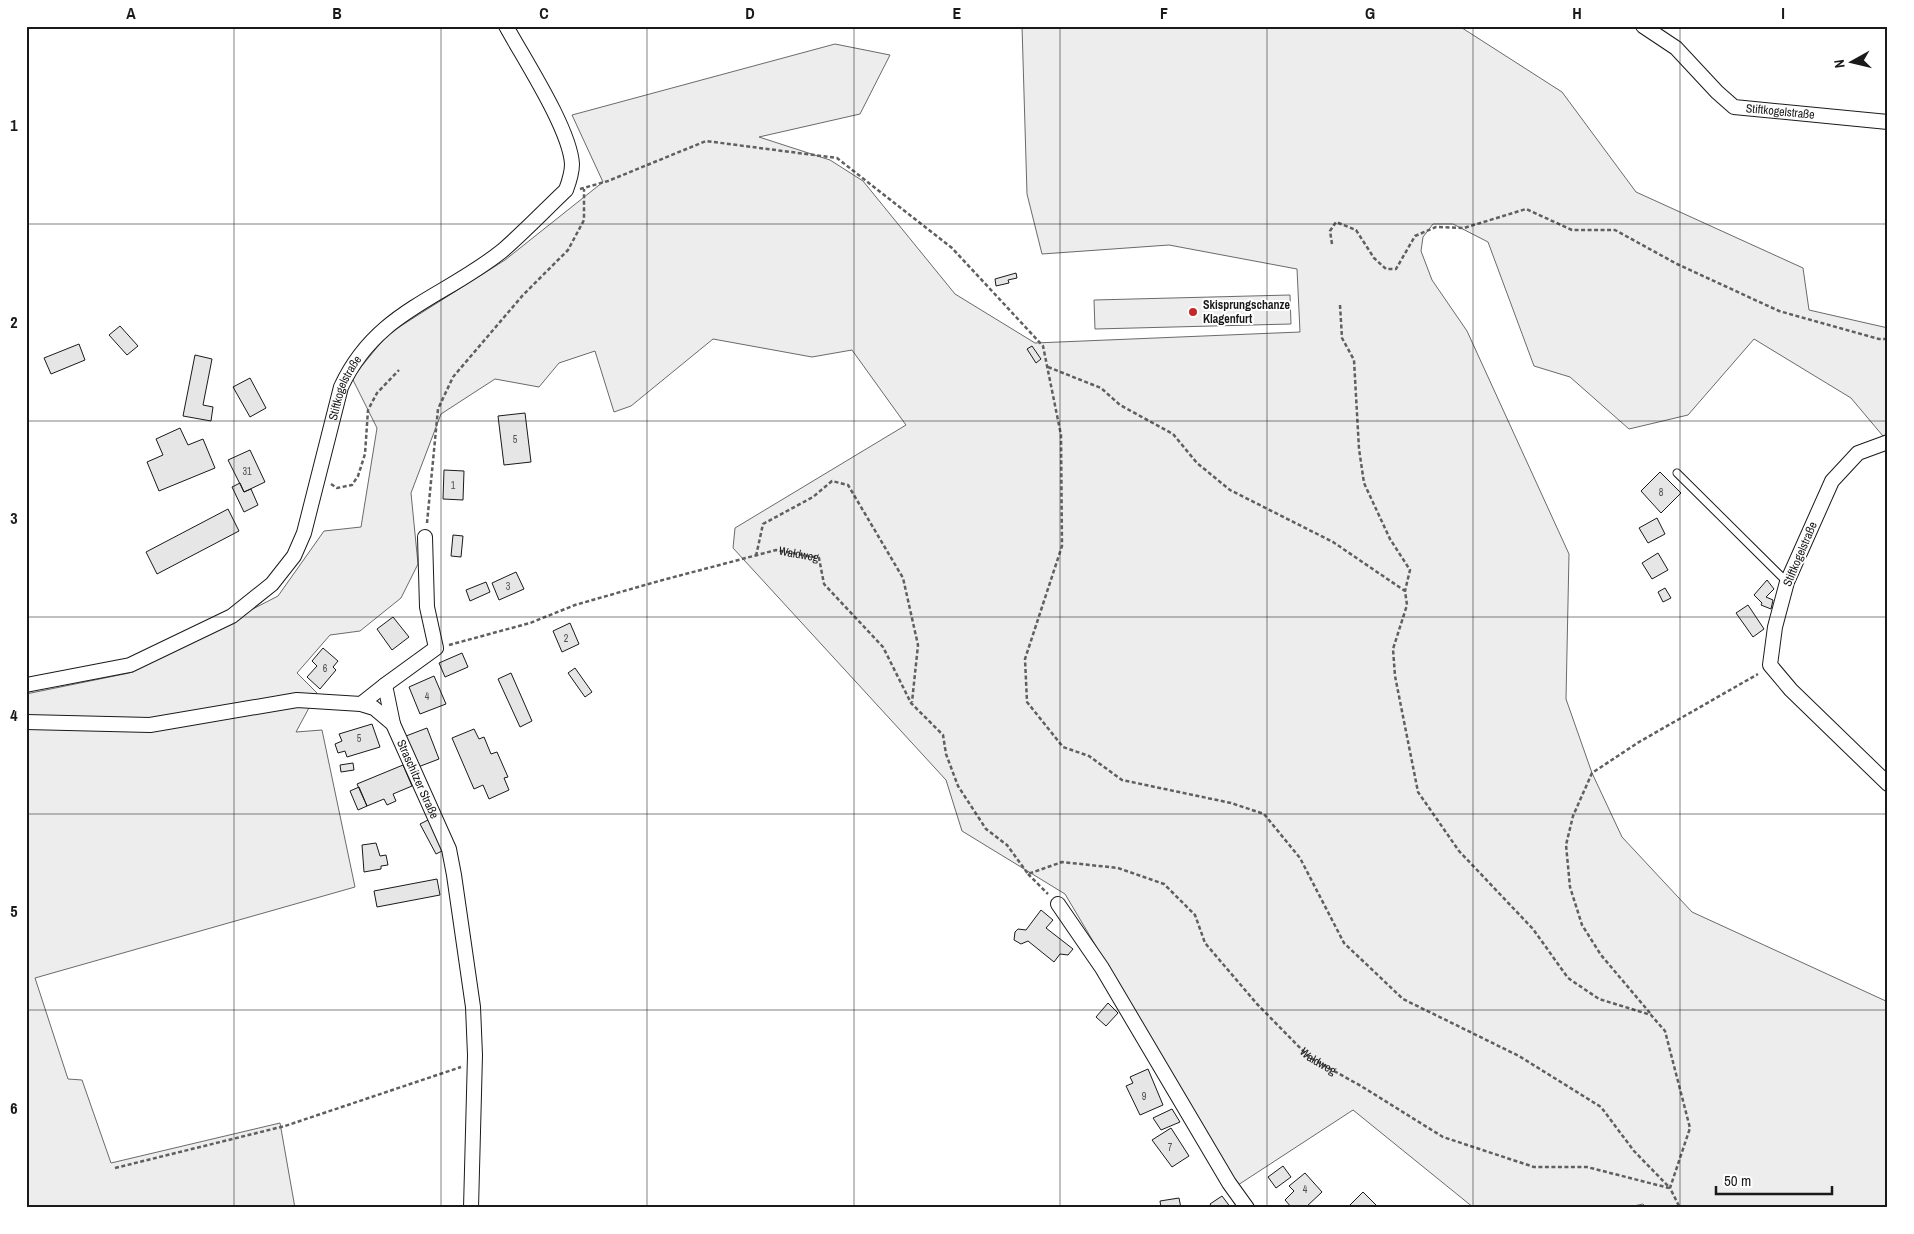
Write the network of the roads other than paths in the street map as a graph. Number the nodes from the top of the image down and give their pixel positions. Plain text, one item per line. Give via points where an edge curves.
1 (506, 26) edge
2 (1643, 26) edge
3 (1888, 122) edge
4 (1888, 442) edge
5 (1676, 473) dead end
6 (425, 537) road end
7 (1787, 582) junction
8 (26, 685) edge
9 (385, 685) junction
10 (361, 704) junction
11 (26, 722) edge
12 (392, 724) junction
13 (1888, 784) edge
14 (1058, 904) road end
15 (471, 1208) edge
16 (1247, 1208) edge

1 - 8 street, Stiftkogelstraße via 564,131 572,164 566,190 501,251 391,323 368,343 352,364 341,387 304,533 294,556 272,584 232,616 130,665
2 - 3 street, Stiftkogelstraße via 1676,48 1734,107
4 - 7 street, Stiftkogelstraße via 1858,453 1832,481
5 - 7 lane
6 - 9 street via 427,607 436,648
7 - 13 street, Stiftkogelstraße via 1775,627 1770,666
9 - 10 street
9 - 12 street
10 - 11 street, Straschitzer Straße via 297,700 150,726
10 - 12 street, Straschitzer Straße via 374,708
12 - 15 street, Straschitzer Straße via 449,849 473,1007
14 - 16 street via 1102,968

